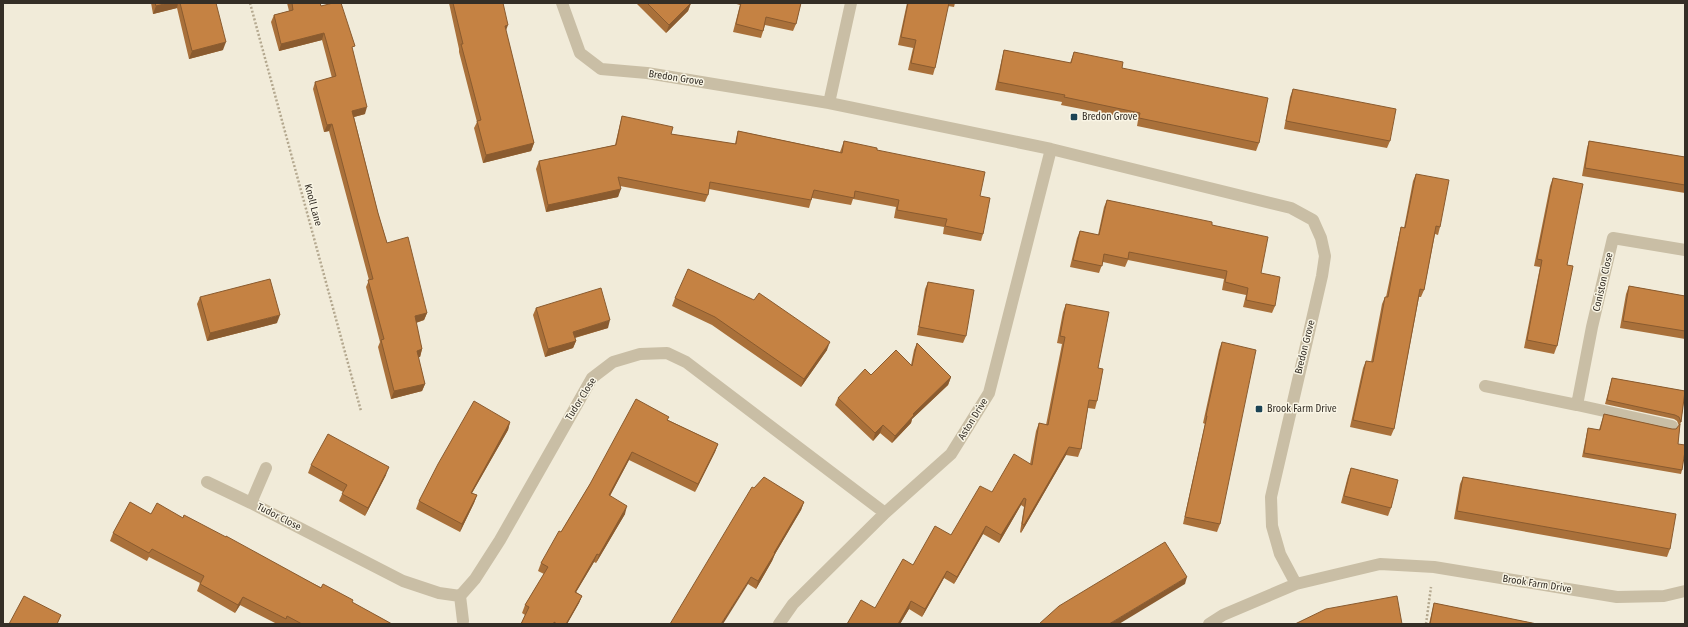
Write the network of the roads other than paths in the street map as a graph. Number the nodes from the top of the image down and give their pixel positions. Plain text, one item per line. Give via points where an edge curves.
1 (562, 3) edge
2 (851, 3) edge
3 (829, 103) junction
4 (1051, 149) junction
5 (1685, 250) edge
6 (1485, 386) dead end
7 (1578, 405) junction
8 (1672, 426) dead end
9 (266, 468) dead end
10 (206, 482) dead end
11 (252, 503) junction
12 (885, 513) junction
13 (1296, 584) junction
14 (1685, 591) edge
15 (460, 596) junction
16 (463, 621) dead end
17 (779, 624) edge
18 (1209, 624) edge

1 - 3 street, Bredon Grove via 580,53 601,69 646,73
2 - 3 street
3 - 4 street, Bredon Grove
4 - 12 street, Aston Drive via 989,393 951,454
4 - 13 street, Bredon Grove via 1291,208 1313,220 1325,256 1322,276 1271,497 1274,534 1280,554
5 - 7 street, Coniston Close via 1613,238 1592,326
6 - 7 street
7 - 8 street
9 - 11 street, Tudor Close
10 - 11 street, Tudor Close
11 - 15 street, Tudor Close via 403,581 439,593
12 - 15 street, Tudor Close via 686,362 667,352 640,354 613,362 592,378 500,540 475,579
12 - 17 street, Aston Drive via 793,604
13 - 14 street, Brook Farm Drive via 1380,564 1434,567 1617,598 1664,596
13 - 18 street, Brook Farm Drive via 1223,615
15 - 16 street

